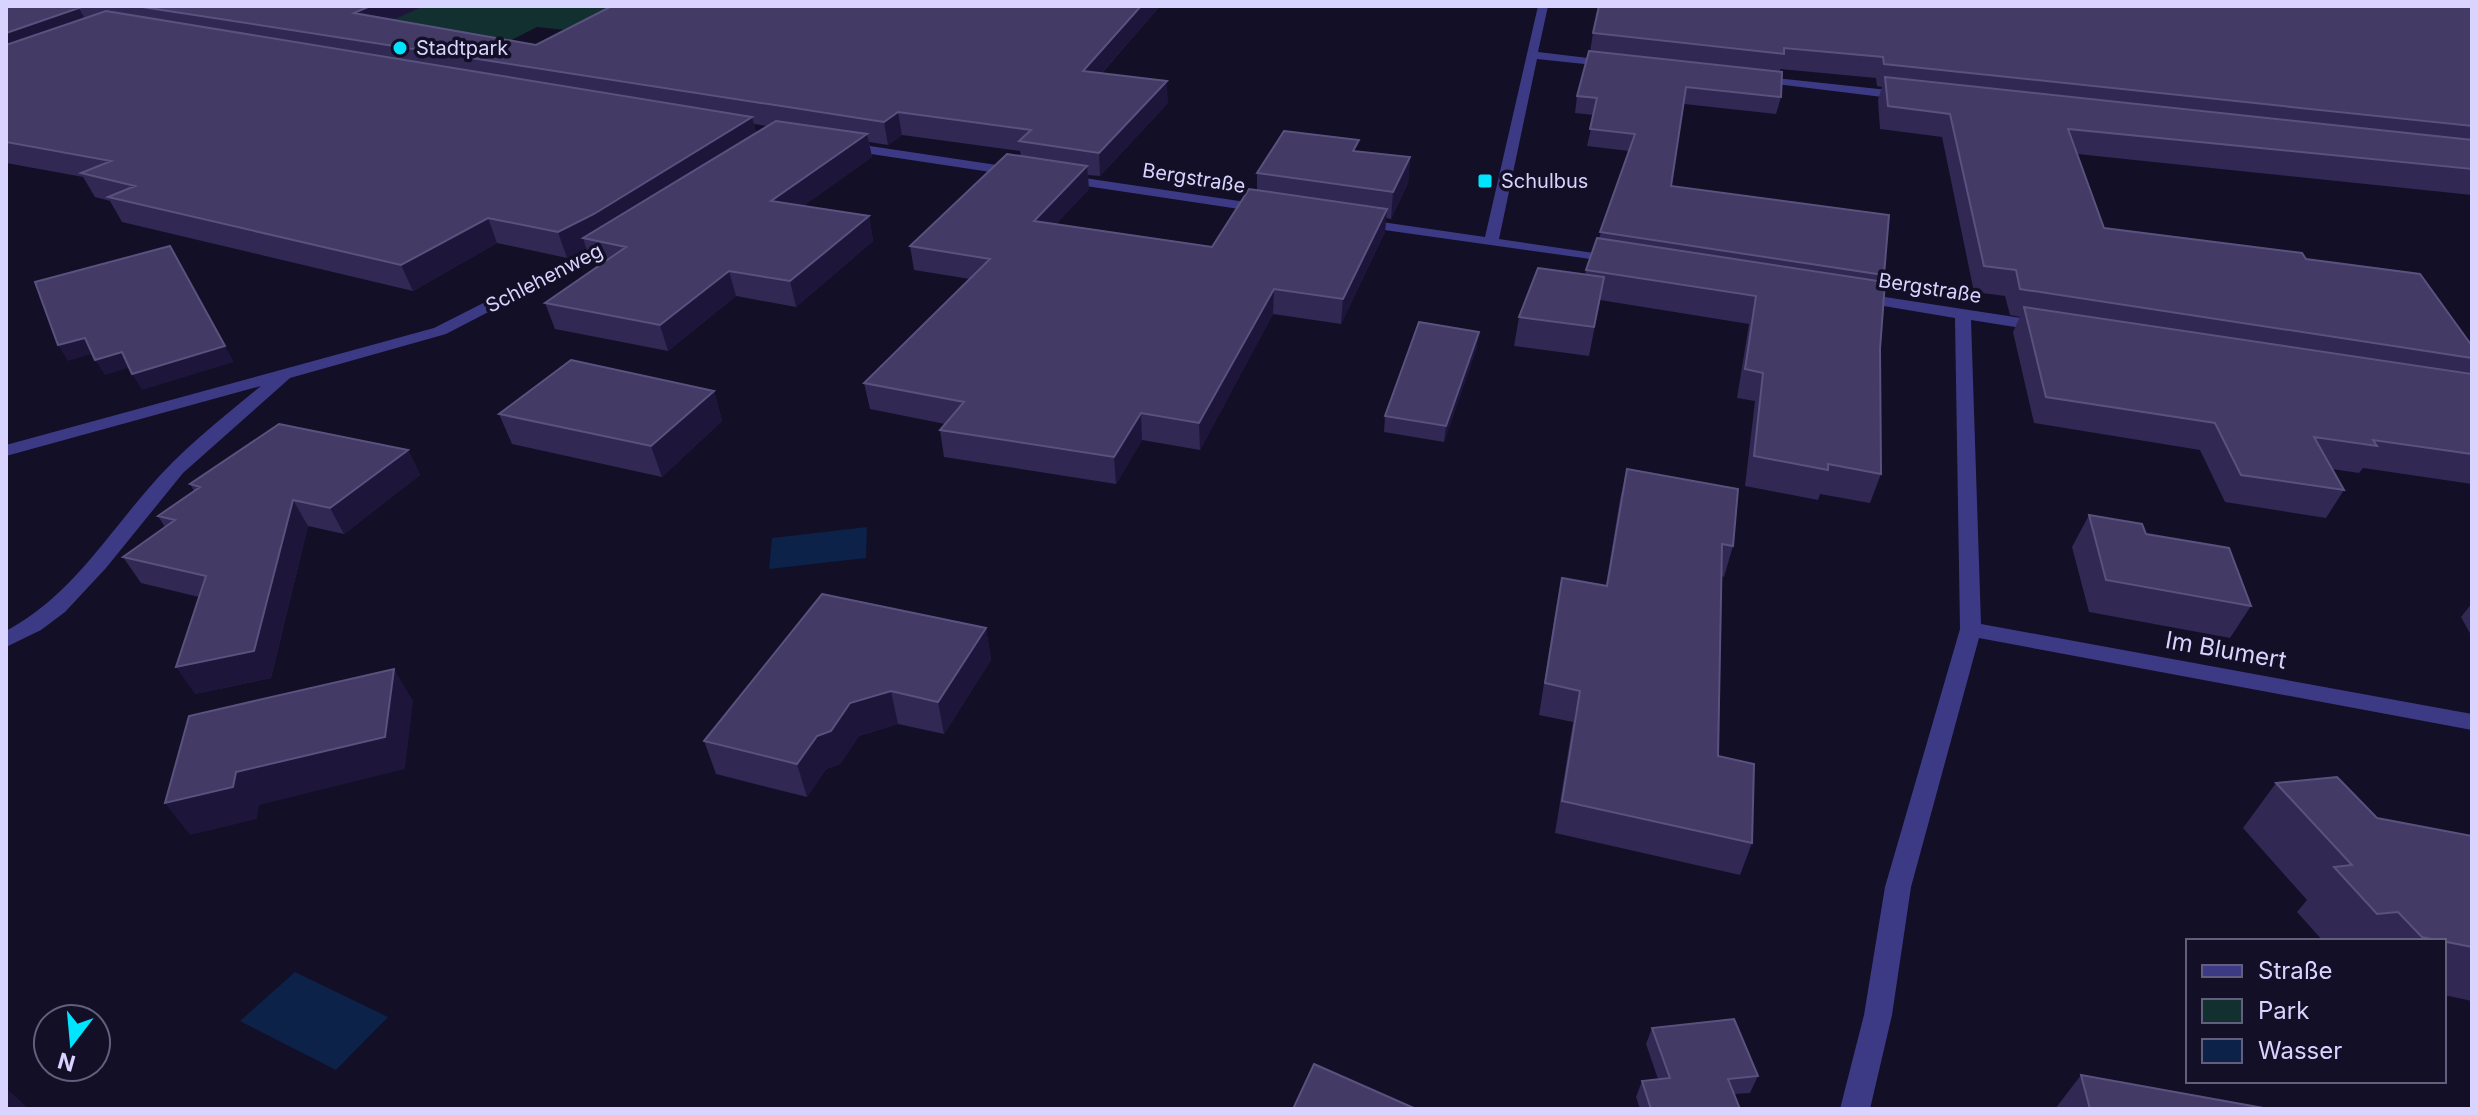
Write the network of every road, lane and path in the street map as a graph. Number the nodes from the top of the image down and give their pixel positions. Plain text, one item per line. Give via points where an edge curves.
1 (1543, 6) edge
2 (1531, 55) junction
3 (1626, 65) edge
4 (1737, 77) edge
5 (1927, 98) edge
6 (824, 143) edge
7 (1027, 173) edge
8 (1043, 176) edge
9 (1276, 211) edge
10 (1353, 221) edge
11 (622, 236) edge
12 (1491, 241) junction
13 (1633, 263) edge
14 (1837, 294) edge
15 (1963, 314) junction
16 (2056, 328) edge
17 (288, 372) junction
18 (6, 451) edge
19 (1971, 629) junction
20 (6, 640) edge
21 (2472, 722) edge
22 (1855, 1109) edge

1 - 2 street
2 - 3 street
2 - 12 street
4 - 5 street
6 - 7 street
8 - 9 street, Bergstraße
10 - 12 street
11 - 17 street, Schlehenweg via 440,331
12 - 13 street
14 - 15 street, Bergstraße
15 - 16 street, Bergstraße
15 - 19 street
17 - 18 street, Schlehenweg
17 - 20 street, Schlehenweg via 175,469 78,591 28,630
19 - 21 street, Im Blumert
19 - 22 street via 1898,887 1878,1015

